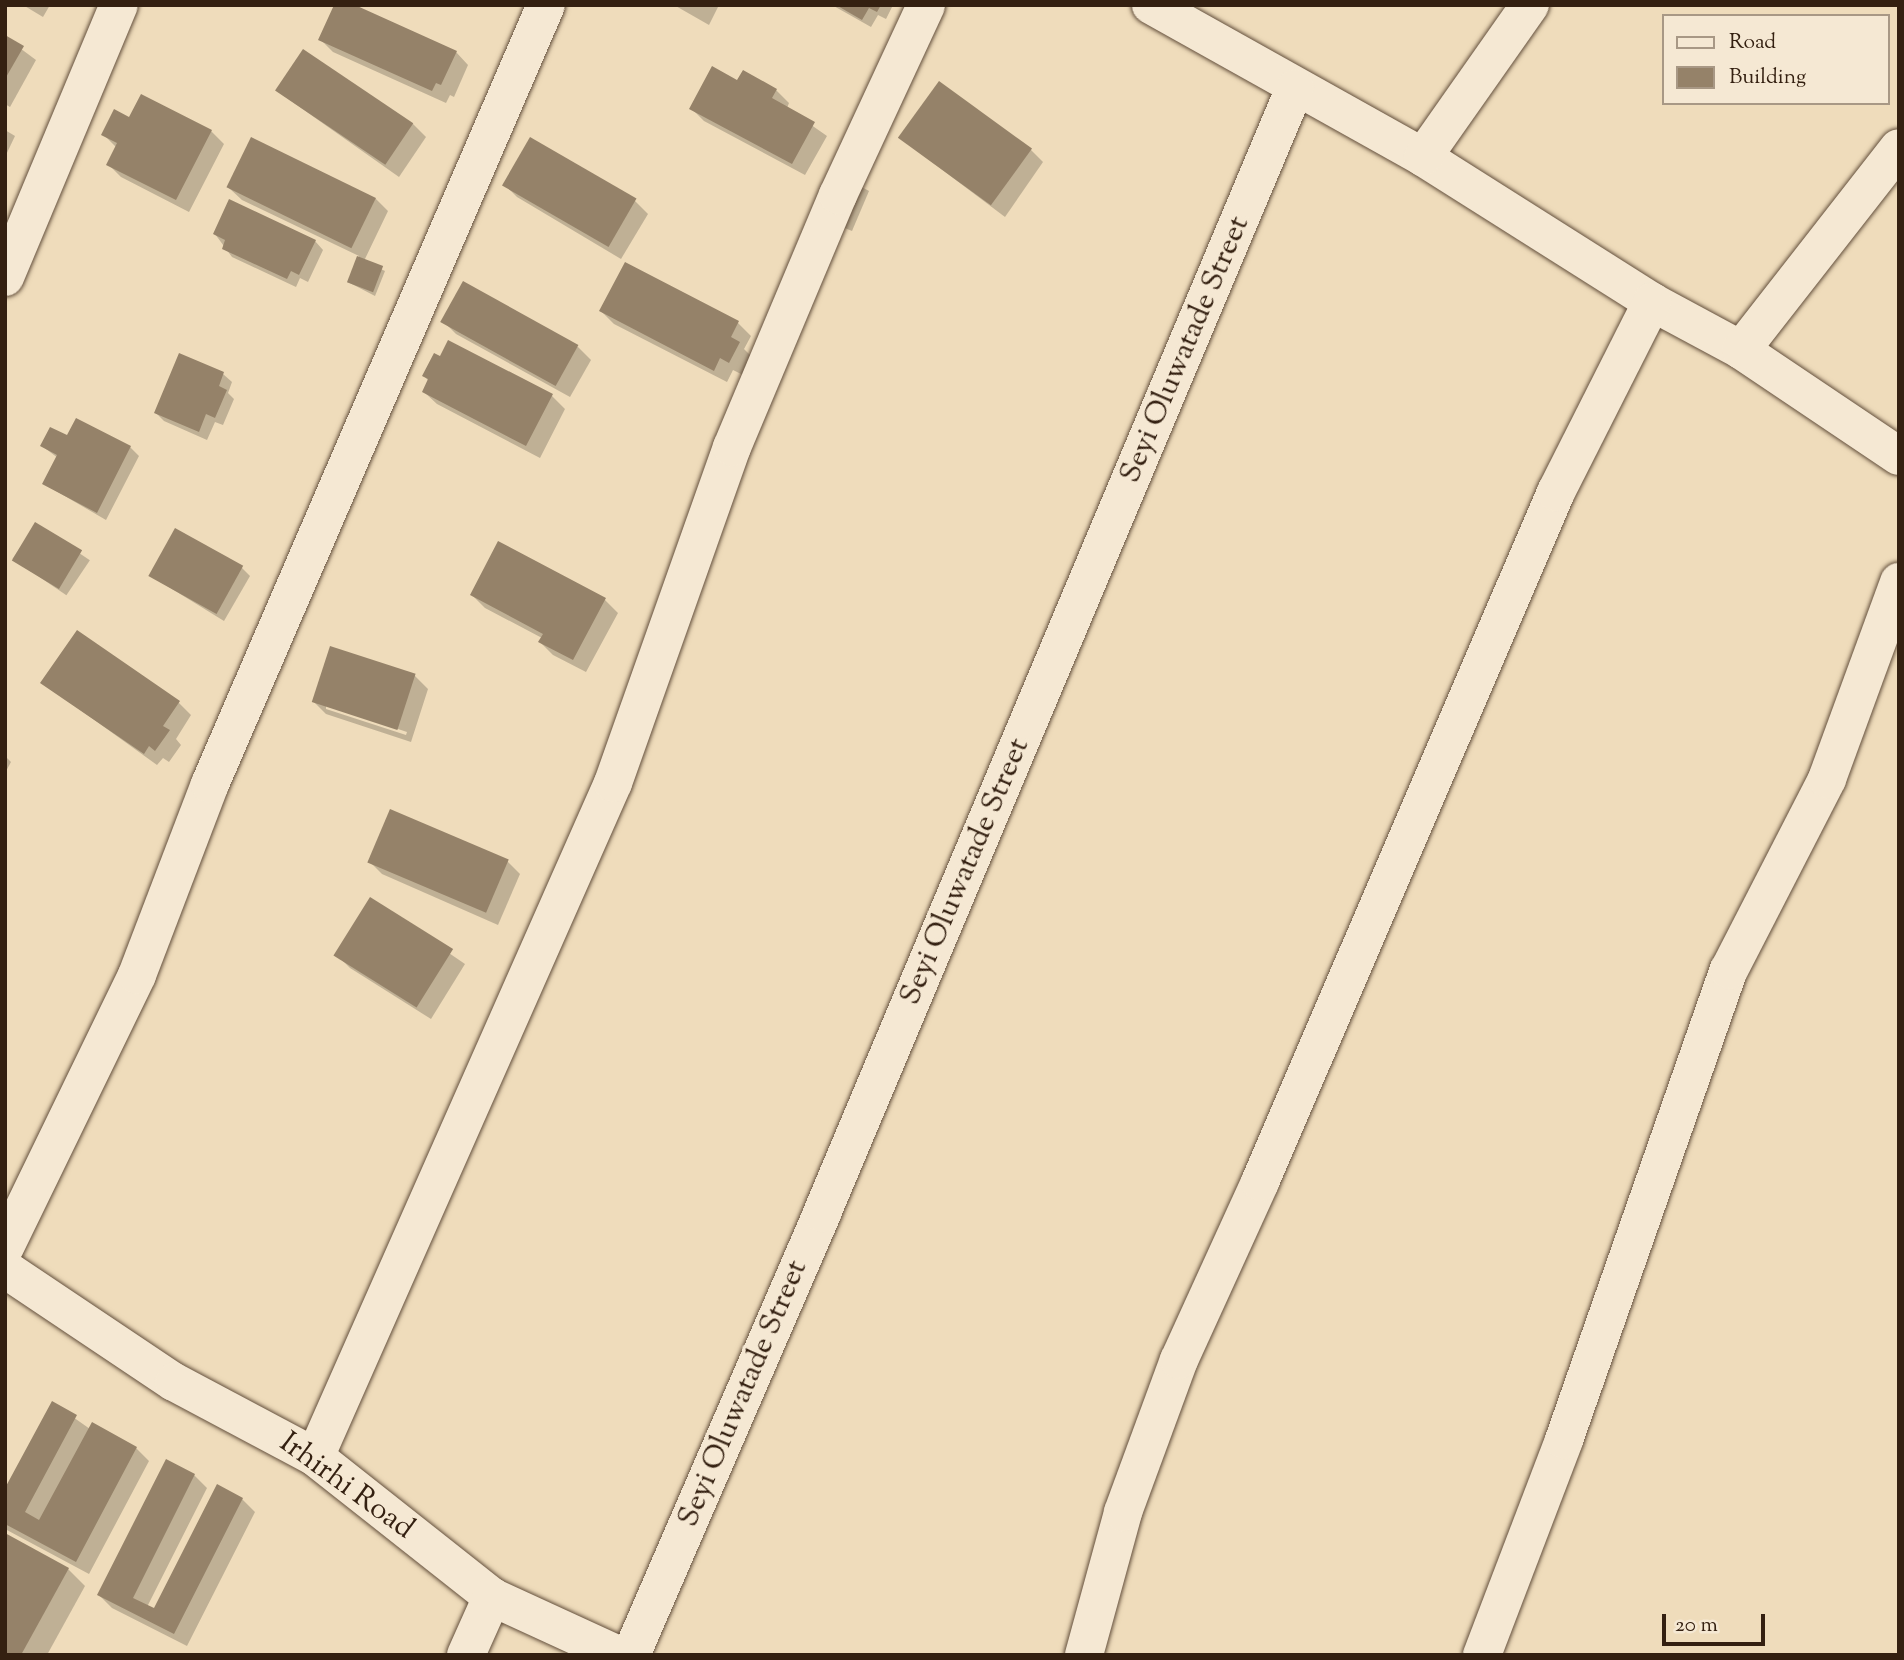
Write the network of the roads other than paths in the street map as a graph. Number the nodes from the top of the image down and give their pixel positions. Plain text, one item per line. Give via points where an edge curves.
1 (119, 5) edge
2 (546, 5) edge
3 (926, 5) edge
4 (1151, 5) edge
5 (1530, 5) edge
6 (1295, 88) junction
7 (1899, 148) edge
8 (1423, 157) junction
9 (5, 278) edge
10 (1652, 302) junction
11 (1741, 350) junction
12 (1899, 456) edge
13 (1899, 582) edge
14 (5, 1247) edge
15 (5, 1269) edge
16 (314, 1457) junction
17 (492, 1597) junction
18 (466, 1655) edge
19 (618, 1655) edge
20 (631, 1655) edge
21 (1084, 1655) edge
22 (1482, 1655) edge

1 - 9 street
2 - 14 street via 210,784 137,975
3 - 16 street via 838,195 732,447 613,783
4 - 6 street
5 - 8 street
6 - 8 street
6 - 20 street, Seyi Oluwatade Street via 828,1200
7 - 11 street
8 - 10 street
10 - 11 street
10 - 21 street via 1556,492 1261,1182 1179,1360 1123,1512
11 - 12 street
13 - 22 street via 1827,779 1729,970 1564,1440
15 - 16 street, Irhirhi Road via 174,1382
16 - 17 street, Irhirhi Road
17 - 18 street
17 - 19 street, Irhirhi Road

